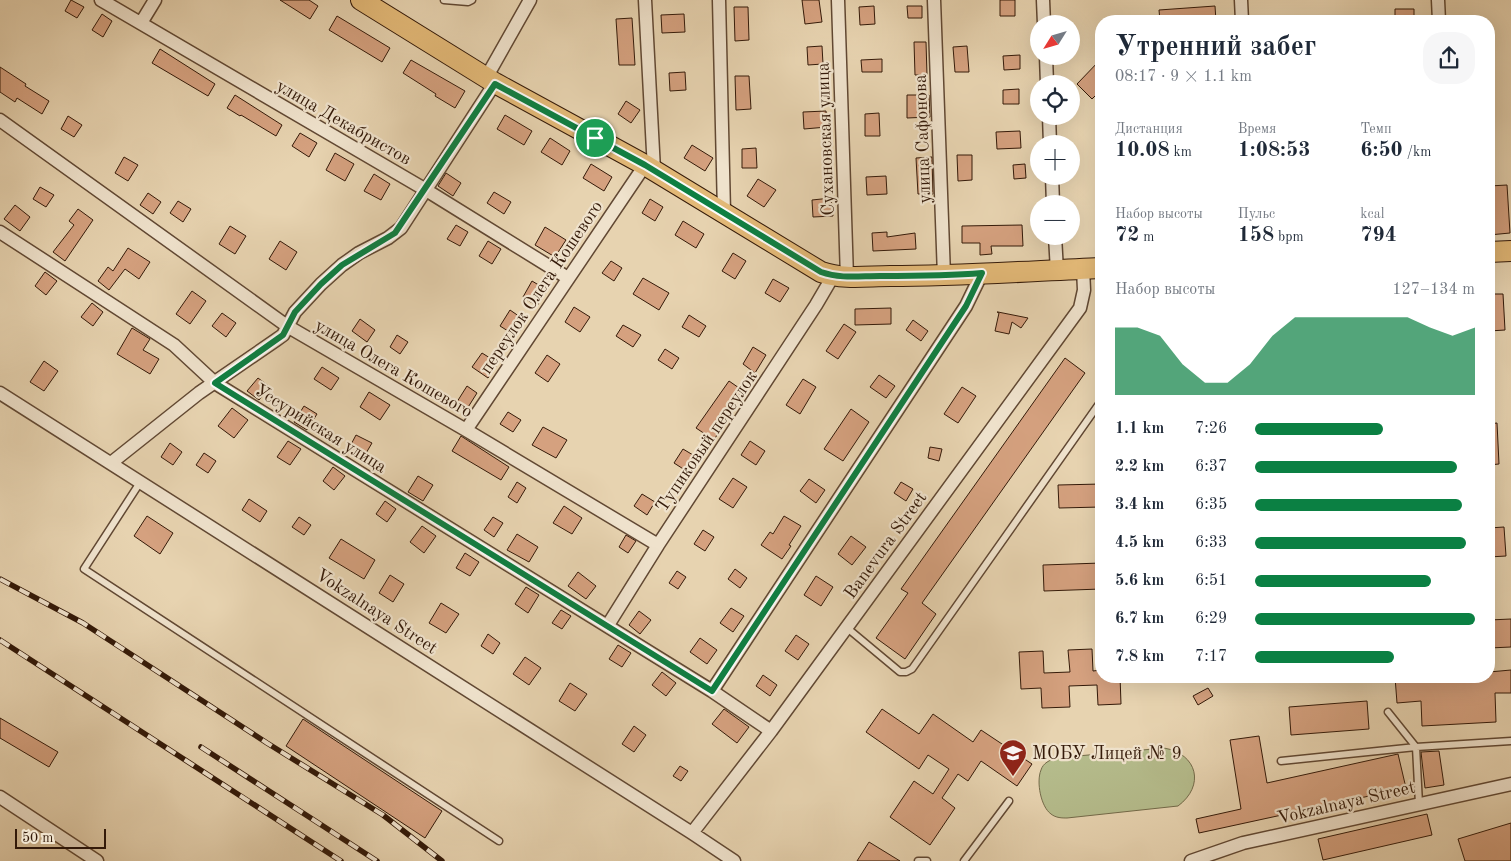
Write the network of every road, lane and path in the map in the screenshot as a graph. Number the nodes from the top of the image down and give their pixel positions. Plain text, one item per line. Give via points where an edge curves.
1 (101, 0) edge
2 (155, 0) edge
3 (361, 0) edge
4 (444, 0) edge
5 (472, 0) edge
6 (530, 0) edge
7 (646, 0) edge
8 (719, 0) edge
9 (838, 0) edge
10 (934, 0) edge
11 (1043, 0) edge
12 (1242, 0) edge
13 (1438, 0) edge
14 (1044, 15) edge
15 (1242, 15) edge
16 (1439, 15) edge
17 (141, 24) junction
18 (490, 81) junction
19 (0, 120) edge
20 (649, 168) junction
21 (426, 190) junction
22 (724, 212) junction
23 (0, 232) edge
24 (1056, 245) edge
25 (1511, 251) edge
26 (1495, 252) edge
27 (1092, 269) edge
28 (1057, 271) junction
29 (982, 273) junction
30 (944, 276) junction
31 (840, 277) junction
32 (568, 278) junction
33 (287, 326) junction
34 (215, 383) junction
35 (0, 393) edge
36 (1095, 410) edge
37 (466, 430) junction
38 (111, 463) junction
39 (141, 481) junction
40 (658, 544) junction
41 (608, 625) junction
42 (846, 628) junction
43 (712, 691) junction
44 (1388, 712) dead end
45 (771, 731) junction
46 (1511, 741) edge
47 (1416, 747) junction
48 (1281, 762) dead end
49 (1511, 784) edge
50 (0, 797) edge
51 (1009, 801) dead end
52 (1419, 804) junction
53 (692, 833) junction
54 (499, 841) dead end
55 (97, 861) edge
56 (734, 861) edge
57 (918, 861) edge
58 (927, 861) edge
59 (964, 861) edge
60 (1192, 861) edge

1 - 17 street, улица Декабристов
2 - 17 street
3 - 18 main road
4 - 5 lane
6 - 18 street
7 - 20 street
8 - 22 street
9 - 31 street, Сухановская улица
10 - 30 street, улица Сафонова
11 - 14 street
12 - 15 street
13 - 16 street
17 - 21 street, улица Декабристов
18 - 20 main road
18 - 21 street
19 - 33 street, улица Олега Кошевого
20 - 22 main road
20 - 32 street, переулок Олега Кошевого
21 - 32 street, улица Декабристов
21 - 33 street via 395,233 342,265 295,312
22 - 31 main road via 821,272
23 - 34 street, Уссурийская улица via 174,345
24 - 28 street
25 - 26 main road
27 - 28 main road
27 - 42 street, Banevura Street via 1080,308
28 - 29 main road
29 - 30 main road
29 - 43 street via 966,306
30 - 31 main road
31 - 40 street, Тупиковый переулок via 816,305
32 - 37 street, переулок Олега Кошевого
33 - 34 street via 283,335
33 - 37 street, улица Олега Кошевого
34 - 38 street
34 - 41 street, Уссурийская улица
35 - 38 street, Vokzalnaya Street
36 - 42 lane via 912,669 900,672
37 - 40 street, улица Олега Кошевого
38 - 39 street, Vokzalnaya Street
39 - 53 street, Vokzalnaya Street
39 - 54 lane via 84,569
40 - 41 street, Тупиковый переулок
41 - 43 street, Уссурийская улица
42 - 45 street, Banevura Street
43 - 45 street, Уссурийская улица
44 - 47 lane
45 - 53 street, Banevura Street
46 - 47 lane
47 - 48 lane
47 - 52 lane
49 - 52 street, Vokzalnaya Street
50 - 55 street
51 - 59 lane
52 - 60 street, Vokzalnaya Street via 1243,843
53 - 56 street, Vokzalnaya Street
57 - 58 lane

